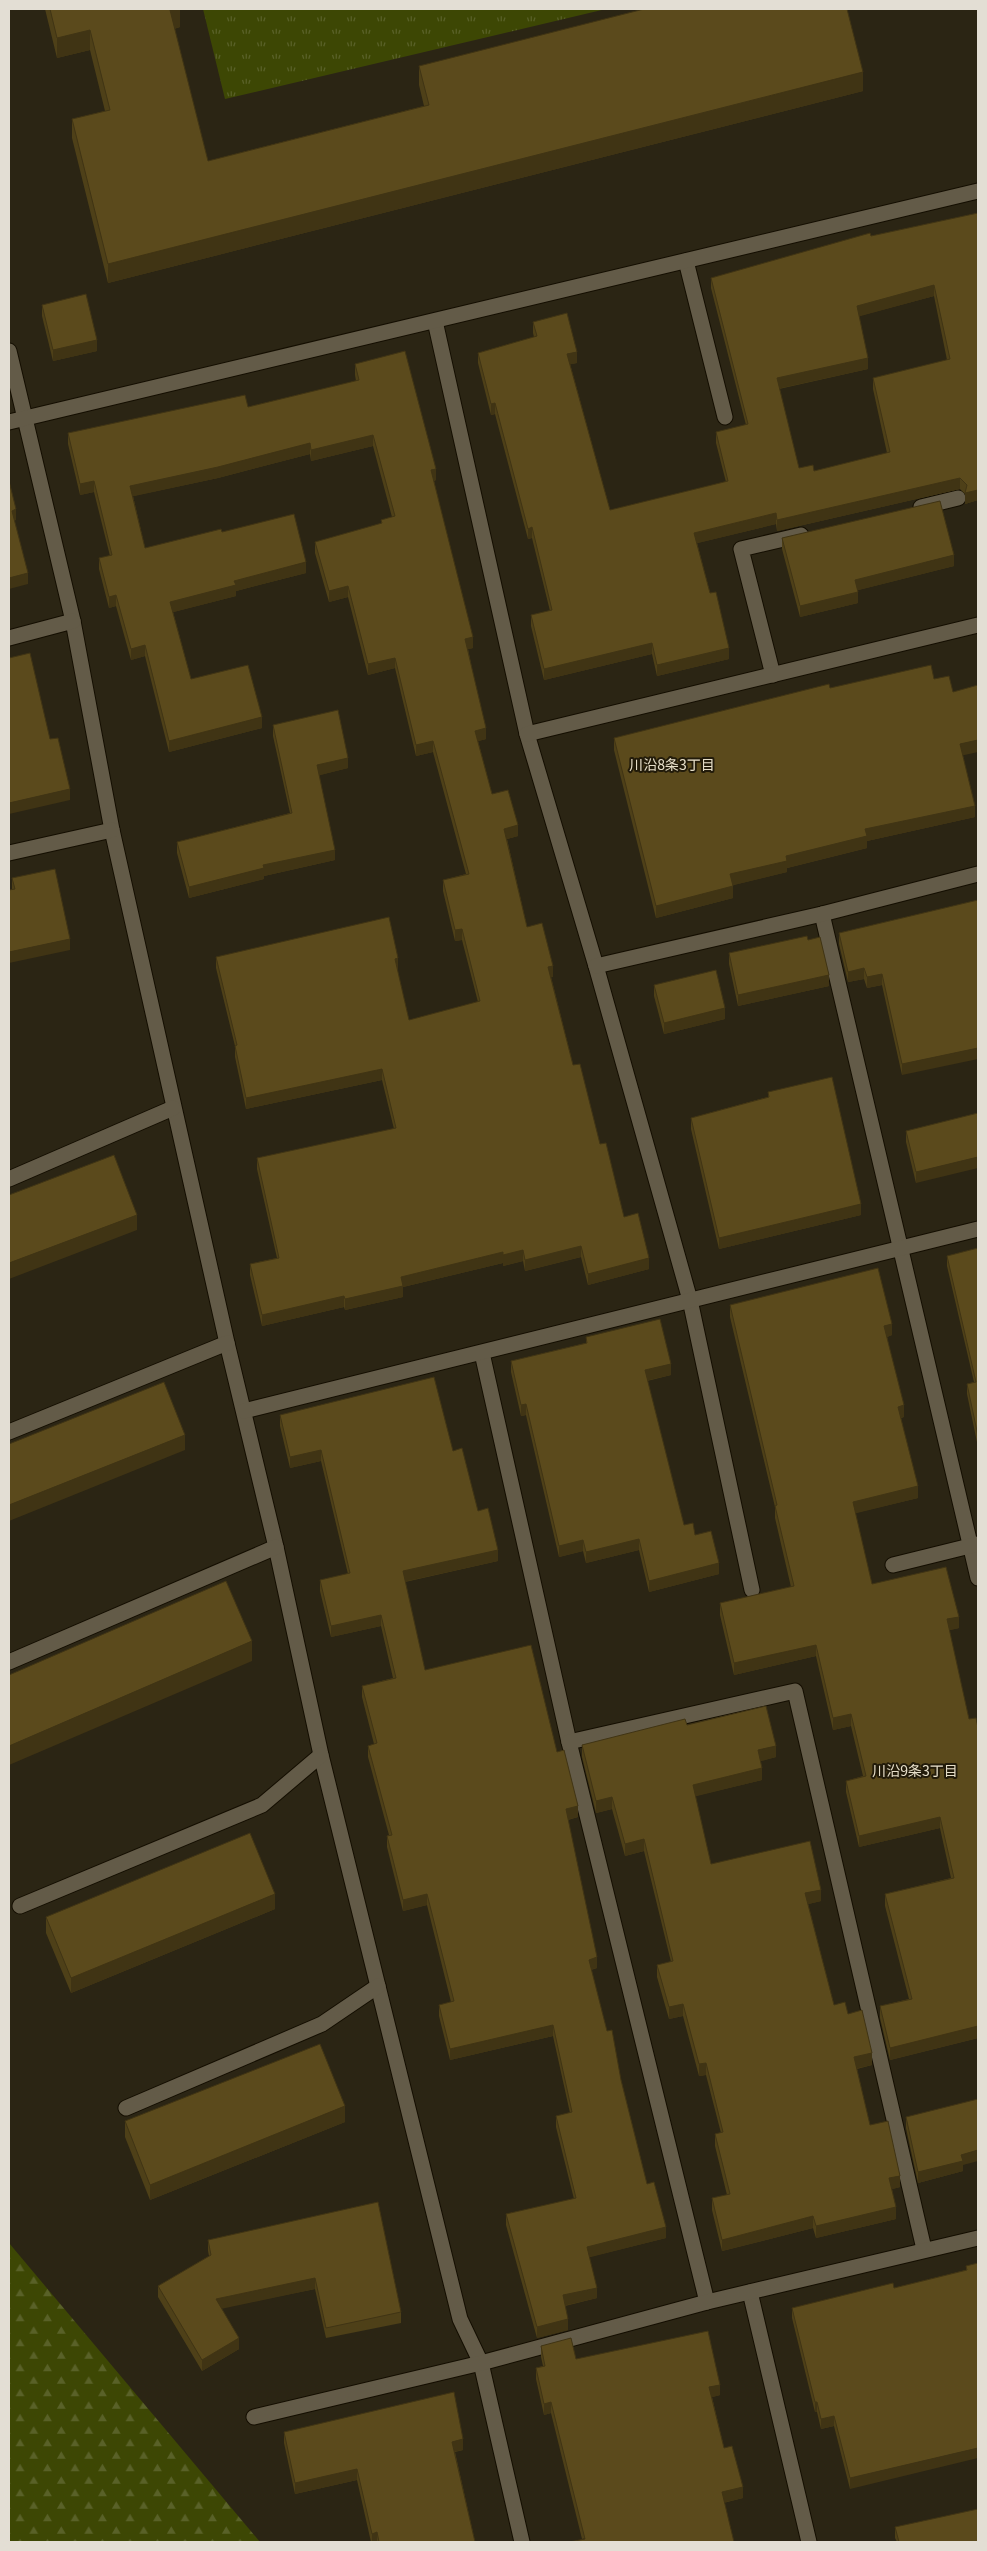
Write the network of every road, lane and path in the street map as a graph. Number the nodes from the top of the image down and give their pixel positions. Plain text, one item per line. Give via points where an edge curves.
1 (978, 191) edge
2 (686, 261) junction
3 (435, 320) junction
4 (9, 351) edge
5 (25, 418) junction
6 (725, 418) dead end
7 (9, 422) edge
8 (958, 498) edge
9 (911, 510) edge
10 (816, 532) edge
11 (73, 621) junction
12 (978, 625) edge
13 (9, 638) edge
14 (772, 675) junction
15 (527, 734) junction
16 (112, 830) junction
17 (9, 853) edge
18 (978, 874) edge
19 (822, 914) junction
20 (596, 966) junction
21 (173, 1108) junction
22 (9, 1179) edge
23 (978, 1229) edge
24 (900, 1248) junction
25 (690, 1300) junction
26 (227, 1343) junction
27 (482, 1353) junction
28 (244, 1410) junction
29 (9, 1432) edge
30 (974, 1545) edge
31 (276, 1547) junction
32 (893, 1565) dead end
33 (978, 1578) edge
34 (752, 1590) dead end
35 (9, 1662) edge
36 (569, 1742) junction
37 (321, 1754) junction
38 (20, 1906) dead end
39 (378, 1986) junction
40 (126, 2108) dead end
41 (978, 2238) edge
42 (924, 2249) junction
43 (750, 2292) junction
44 (707, 2302) junction
45 (482, 2363) junction
46 (254, 2417) dead end
47 (522, 2542) edge
48 (809, 2542) edge

1 - 2 street
2 - 3 street
2 - 6 street
3 - 5 street
3 - 15 street
4 - 5 street
5 - 7 street
5 - 11 street
8 - 9 street
10 - 14 street via 741,550
11 - 13 street
11 - 16 street
12 - 14 street
14 - 15 street
15 - 20 street
16 - 17 street
16 - 21 street
18 - 19 street
19 - 20 street
19 - 24 street
20 - 25 street
21 - 22 street
21 - 26 street
23 - 24 street
24 - 25 street
24 - 30 street
25 - 27 street
25 - 34 street
26 - 28 street
26 - 29 street
27 - 28 street
27 - 36 street
28 - 31 street
30 - 32 street
30 - 33 street
31 - 35 street
31 - 37 street
36 - 42 street via 795,1691
36 - 44 street
37 - 38 street via 262,1805
37 - 39 street
39 - 40 street via 322,2024
39 - 45 street via 460,2319
41 - 42 street
42 - 43 street
43 - 44 street
43 - 48 street
44 - 45 street
45 - 46 street
45 - 47 street

